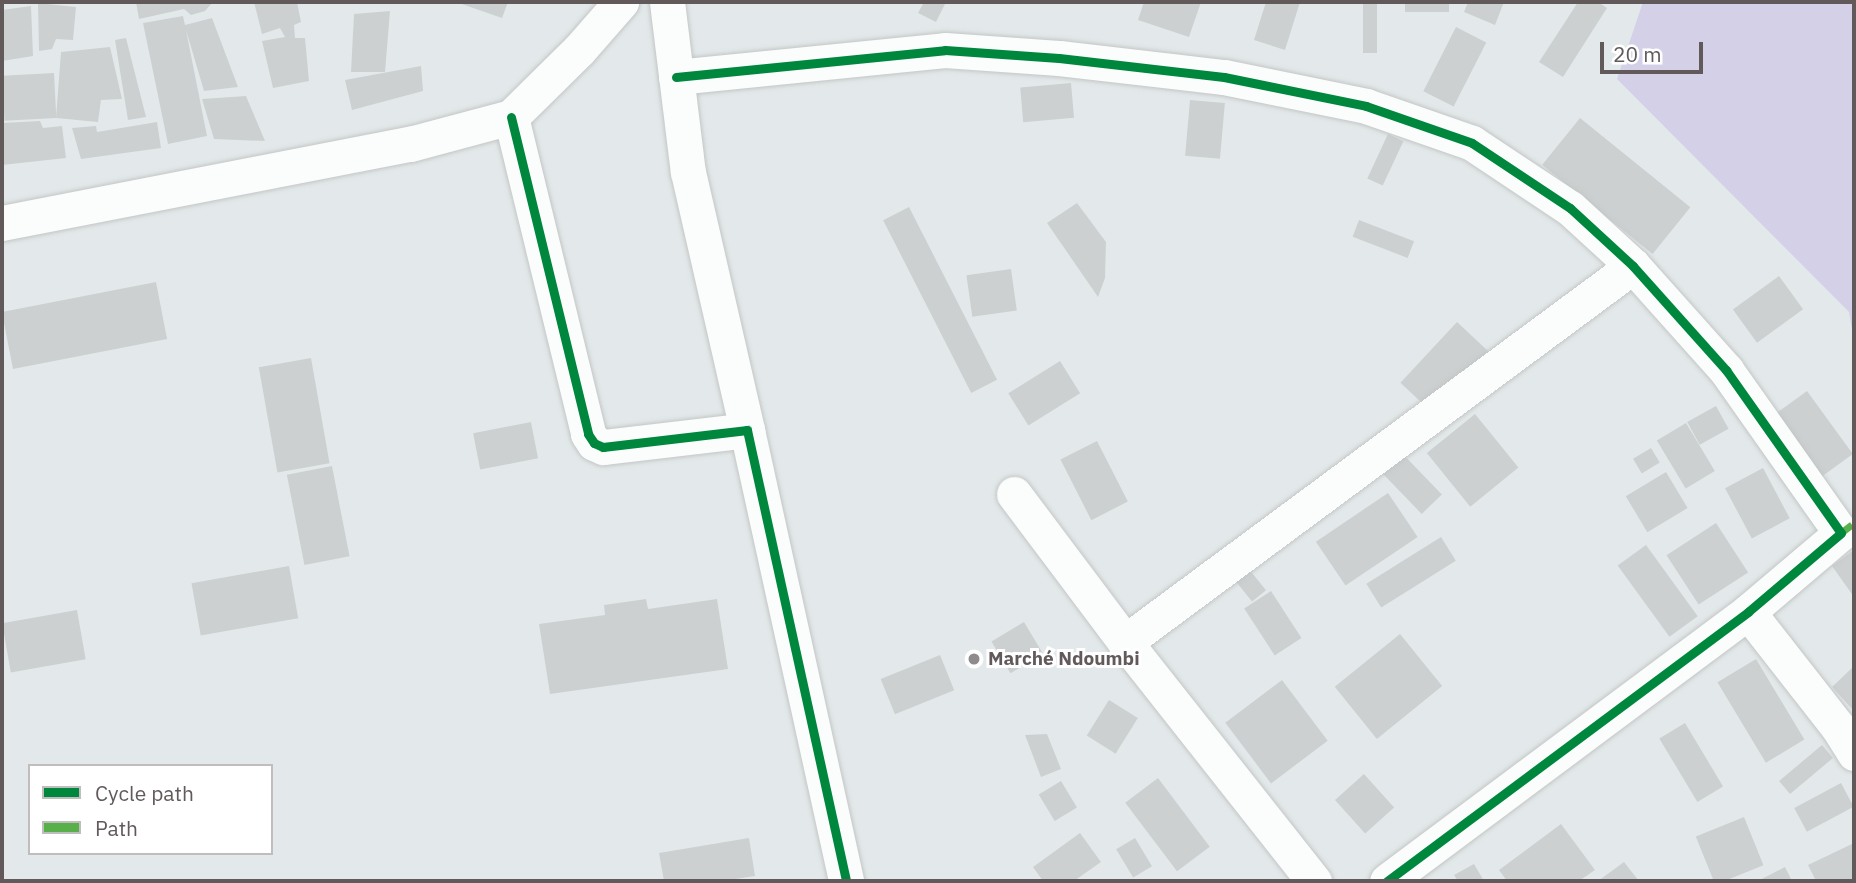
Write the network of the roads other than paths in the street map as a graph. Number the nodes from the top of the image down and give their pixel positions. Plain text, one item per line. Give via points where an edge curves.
1 (621, 2) edge
2 (667, 2) edge
3 (676, 77) junction
4 (510, 117) junction
5 (2, 223) edge
6 (1633, 266) junction
7 (747, 430) junction
8 (1014, 494) dead end
9 (1748, 612) junction
10 (1125, 642) junction
11 (1854, 753) edge
12 (846, 881) edge
13 (1314, 881) edge
14 (1387, 881) edge

1 - 4 street
2 - 3 street
3 - 6 street via 945,50 1059,58 1250,83 1366,106 1472,143 1570,208
3 - 7 street via 688,172
4 - 5 street via 410,144
4 - 7 street via 587,435 603,447
6 - 9 street via 1726,370 1841,533
6 - 10 street
7 - 12 street
8 - 10 street
9 - 11 street
9 - 14 street
10 - 13 street

